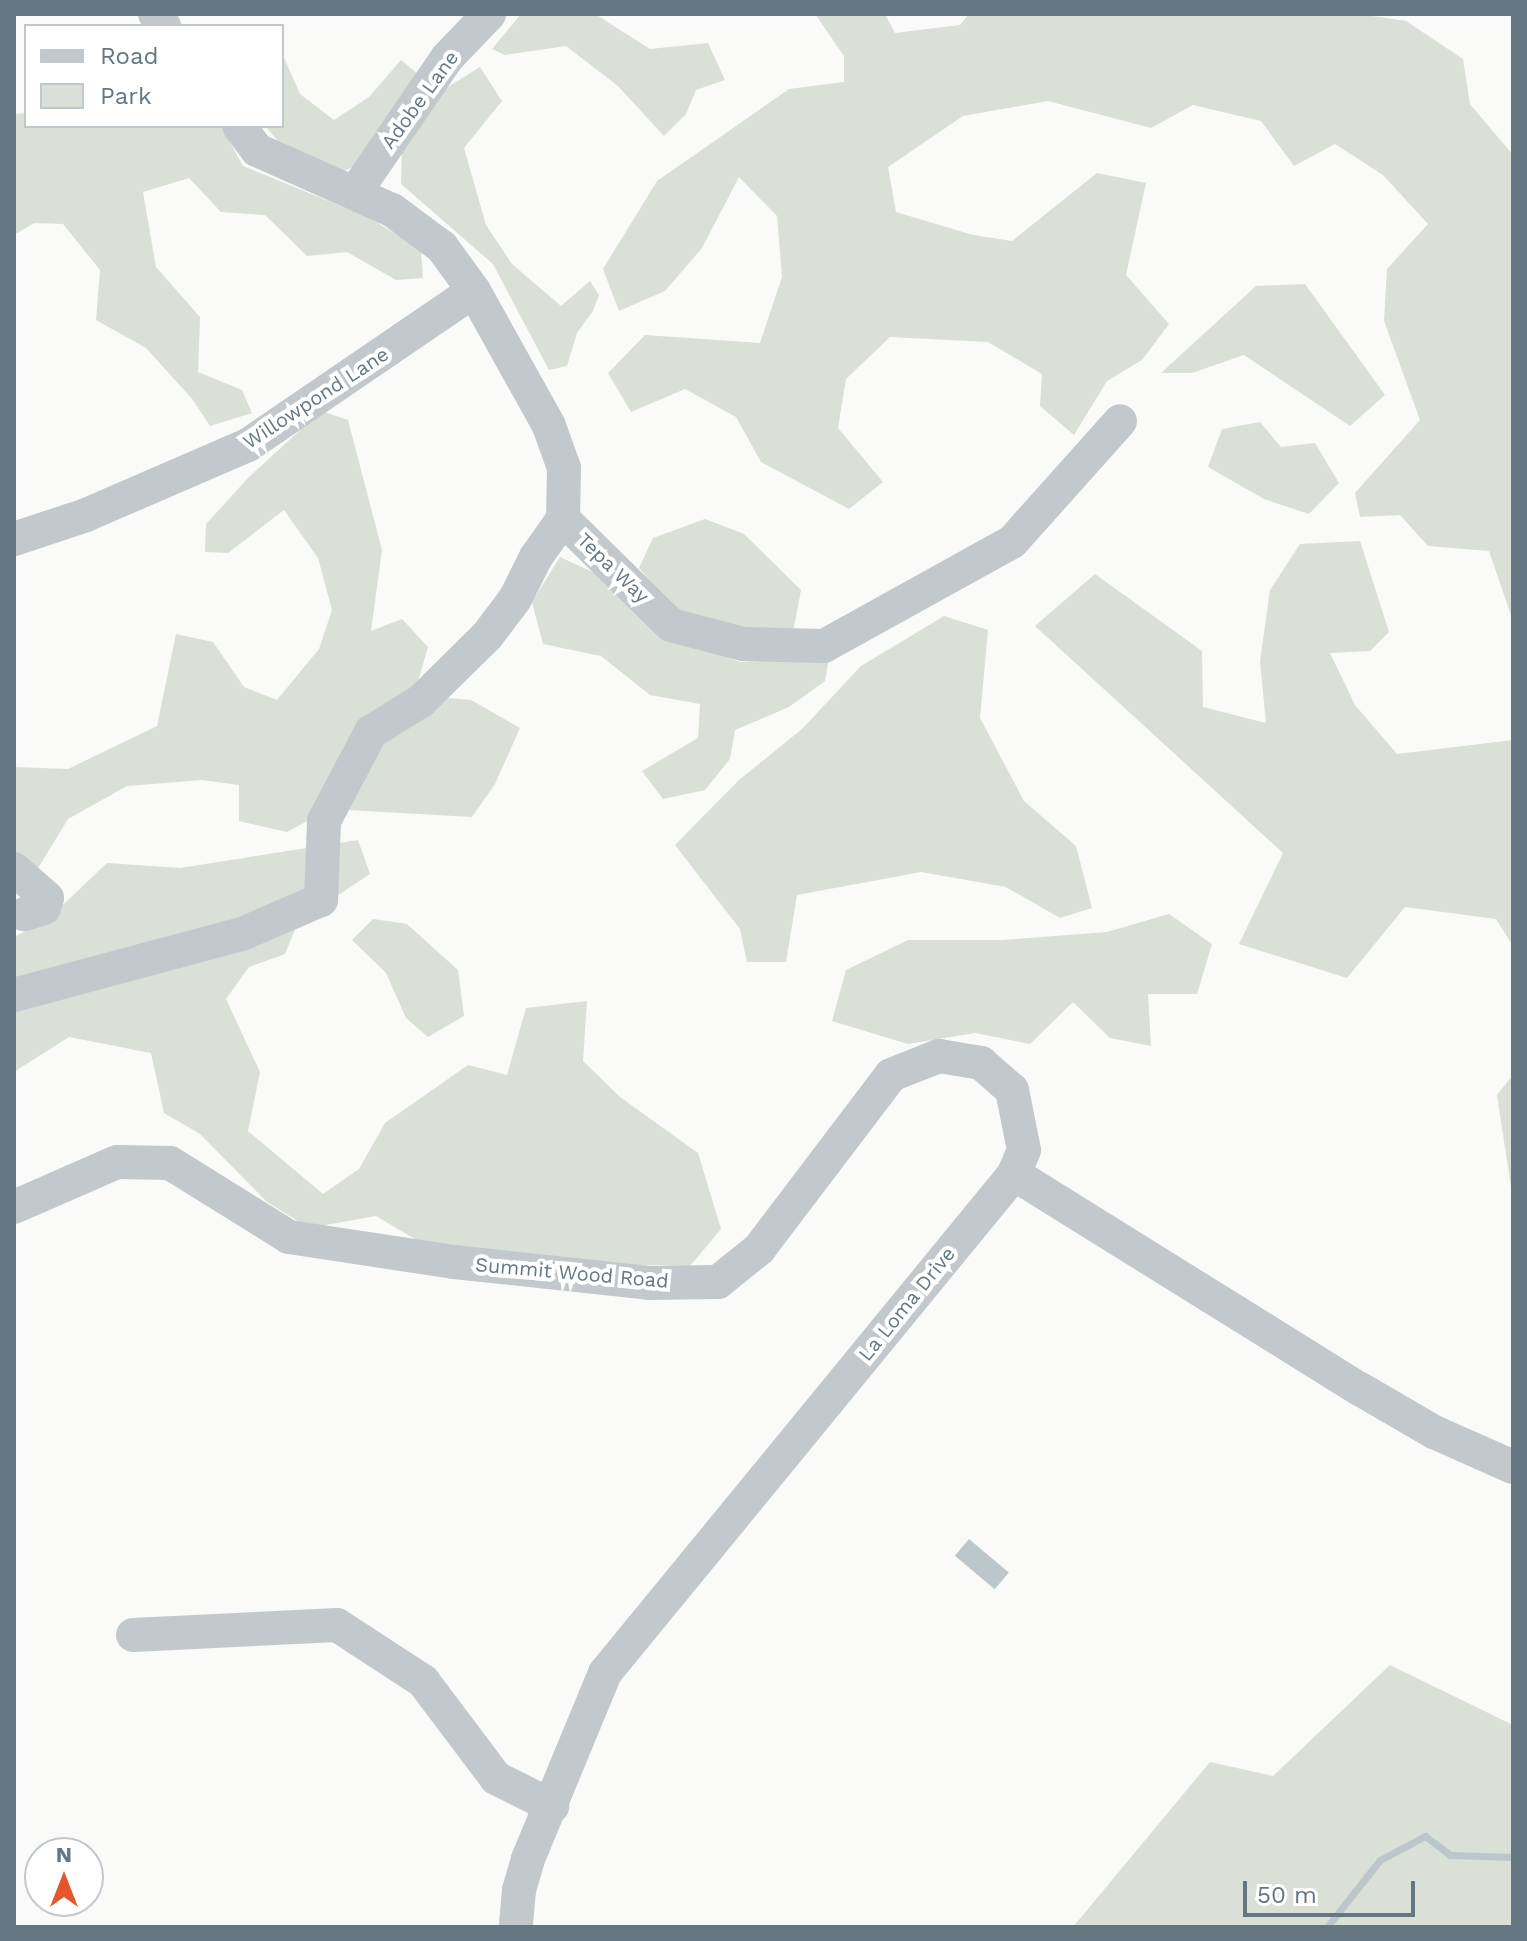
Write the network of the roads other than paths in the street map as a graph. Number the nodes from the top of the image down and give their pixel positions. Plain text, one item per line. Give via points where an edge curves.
1 (489, 14) edge
2 (240, 128) edge
3 (356, 191) junction
4 (474, 291) junction
5 (1120, 421) dead end
6 (563, 519) junction
7 (14, 539) edge
8 (14, 869) edge
9 (24, 914) dead end
10 (14, 995) edge
11 (1014, 1174) junction
12 (14, 1207) edge
13 (1513, 1467) edge
14 (133, 1635) dead end
15 (552, 1806) junction
16 (516, 1927) edge

1 - 3 street, Adobe Lane via 447,58
2 - 3 street, Tepa Way via 257,150
3 - 4 street, Tepa Way via 442,247
4 - 6 street, Tepa Way via 549,426 564,468
4 - 7 street, Willowpond Lane via 248,445 86,515
5 - 6 street, Tepa Way via 1012,542 824,646 743,644 671,625
6 - 10 street via 487,636 421,701 371,732 324,821 321,900 242,934
8 - 9 street via 47,898 44,908
11 - 12 street, Summit Wood Road via 1024,1150 1012,1090 981,1063 939,1056 891,1075 759,1249 718,1282 649,1283 289,1237 170,1163 117,1162
11 - 13 street via 1360,1389 1434,1432
11 - 15 street, La Loma Drive via 605,1673
14 - 15 street via 337,1625 423,1681 496,1778
15 - 16 street, La Loma Drive via 528,1859

